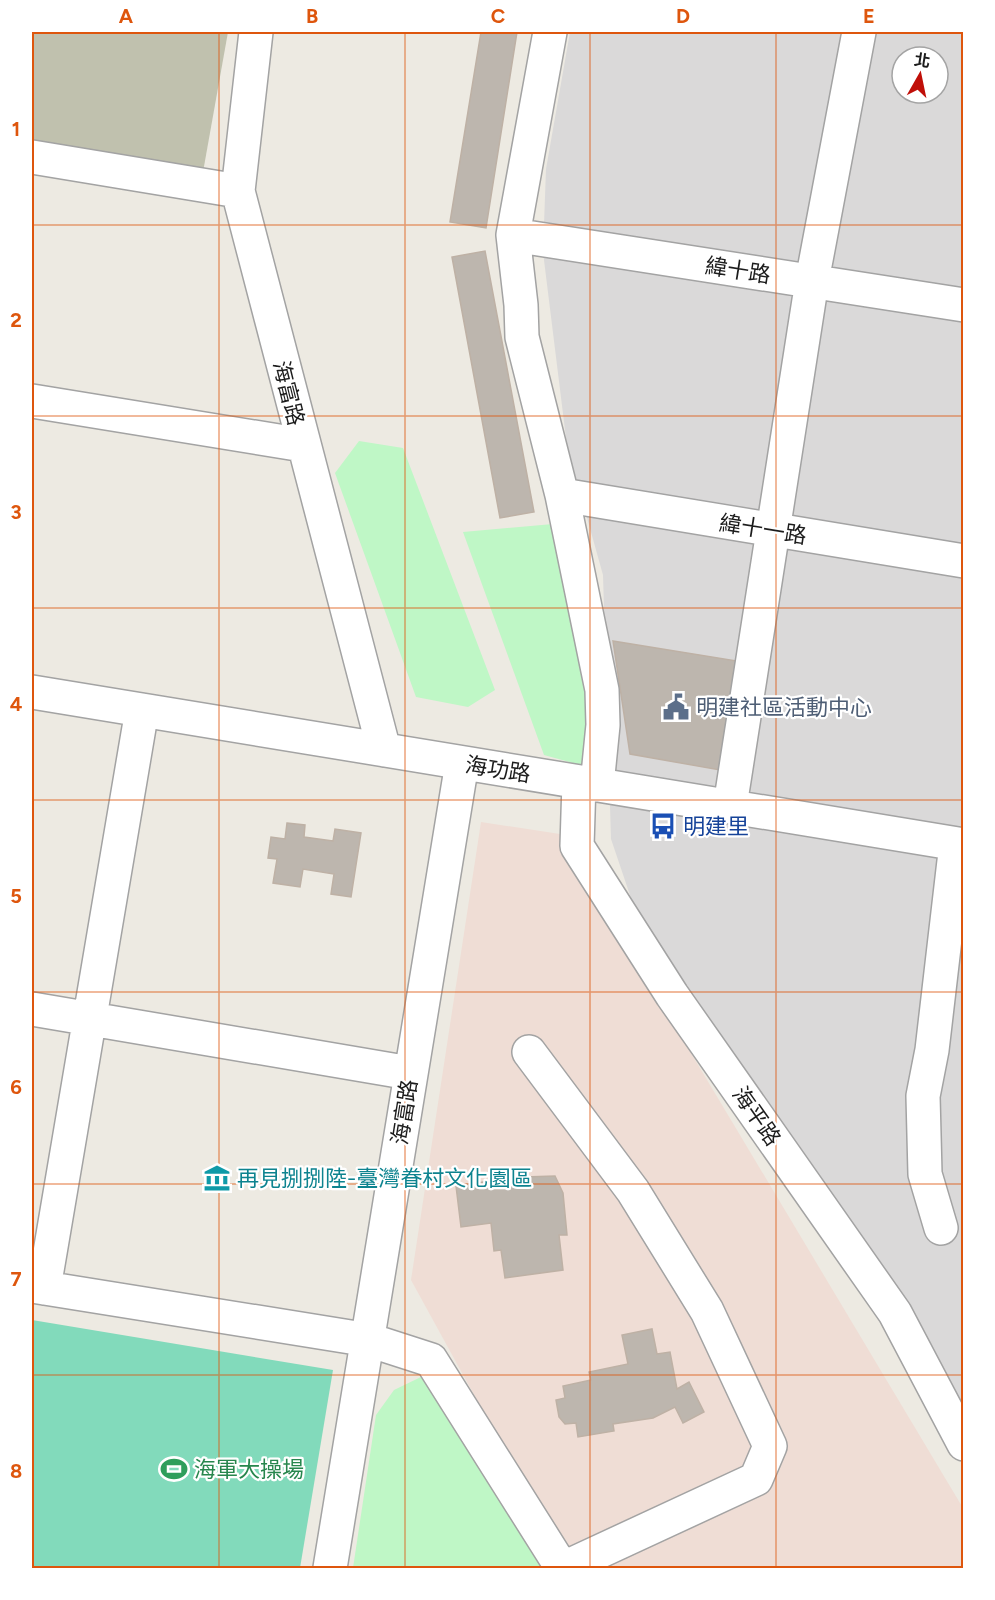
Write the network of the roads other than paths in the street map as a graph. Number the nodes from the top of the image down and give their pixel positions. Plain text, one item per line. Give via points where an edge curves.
1 (256, 32) edge
2 (550, 32) edge
3 (859, 32) edge
4 (32, 157) edge
5 (238, 191) junction
6 (513, 235) junction
7 (812, 281) junction
8 (963, 305) edge
9 (32, 401) edge
10 (303, 445) junction
11 (562, 495) junction
12 (774, 531) junction
13 (963, 561) edge
14 (32, 692) edge
15 (142, 710) junction
16 (384, 750) junction
17 (462, 763) junction
18 (588, 783) junction
19 (730, 806) junction
20 (960, 845) edge
21 (32, 1009) edge
22 (89, 1018) junction
23 (529, 1052) dead end
24 (411, 1073) junction
25 (941, 1228) dead end
26 (38, 1287) edge
27 (369, 1340) junction
28 (963, 1444) edge
29 (330, 1569) edge
30 (563, 1569) edge

1 - 5 street, 海富路
2 - 6 street, 海平路
3 - 7 street
4 - 5 street
5 - 10 street, 海富路
6 - 7 street, 緯十路
6 - 11 street, 海平路 via 522,337
7 - 8 street, 緯十路
7 - 12 street
9 - 10 street
10 - 16 street, 海富路
11 - 12 street, 緯十一路
11 - 18 street, 海平路 via 602,690 603,725
12 - 13 street, 緯十一路
12 - 19 street
14 - 15 street, 海功路
15 - 16 street, 海功路
15 - 22 street
16 - 17 street, 海功路
17 - 18 street, 海功路
17 - 24 street, 海富路
18 - 19 street, 海功路
18 - 28 street, 海平路 via 577,846 672,995 895,1313
19 - 20 street, 海功路
20 - 25 street via 923,1096 925,1174
21 - 22 street
22 - 24 street
22 - 26 street
23 - 30 street via 633,1191 707,1311 770,1446 756,1479
24 - 27 street, 海富路
26 - 27 street
27 - 29 street, 海富路
27 - 30 street via 431,1360

